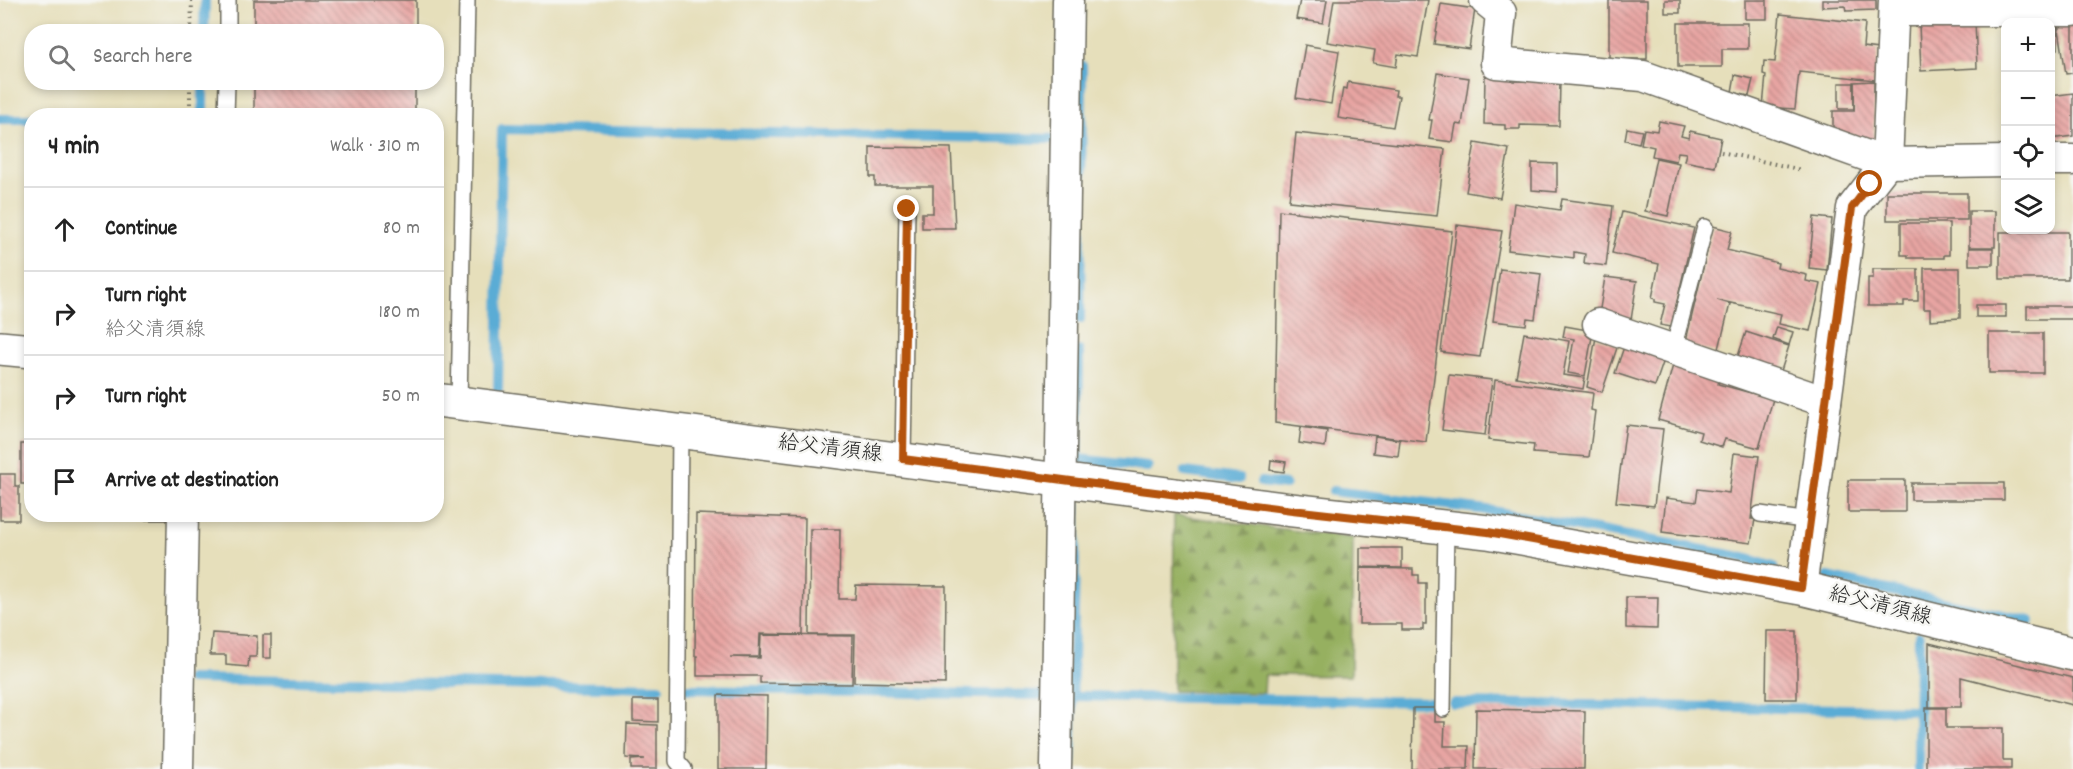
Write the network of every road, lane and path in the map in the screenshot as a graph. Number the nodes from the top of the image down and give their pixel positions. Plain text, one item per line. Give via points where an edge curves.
1 (192, 0) edge
2 (228, 0) edge
3 (467, 0) edge
4 (1068, 0) edge
5 (1485, 0) edge
6 (1894, 6) edge
7 (2073, 11) edge
8 (191, 24) edge
9 (228, 24) edge
10 (190, 90) edge
11 (227, 90) edge
12 (190, 108) edge
13 (226, 108) edge
14 (1720, 152) dead end
15 (2055, 160) edge
16 (2073, 160) edge
17 (2001, 161) edge
18 (1887, 163) junction
19 (1813, 172) dead end
20 (907, 209) dead end
21 (1705, 227) dead end
22 (1598, 324) dead end
23 (0, 348) edge
24 (24, 350) edge
25 (1673, 350) junction
26 (448, 402) edge
27 (1826, 402) junction
28 (680, 431) junction
29 (903, 459) junction
30 (1061, 479) junction
31 (1760, 514) dead end
32 (1810, 521) junction
33 (183, 522) edge
34 (1446, 528) junction
35 (1801, 588) junction
36 (2073, 654) edge
37 (1443, 710) dead end
38 (178, 769) edge
39 (684, 769) edge
40 (1056, 769) edge

1 - 8 path
2 - 9 lane
3 - 26 lane
4 - 30 street
5 - 18 street via 1501,13 1496,63 1643,76
6 - 7 street
6 - 18 street
10 - 12 path
11 - 13 lane
14 - 19 path
15 - 16 street
17 - 18 street
18 - 27 street via 1852,208
20 - 29 lane
21 - 25 lane
22 - 25 street
23 - 24 main road
25 - 27 street
26 - 28 main road, 給父清須線
27 - 32 street
28 - 29 main road, 給父清須線
28 - 39 lane via 677,761
29 - 30 main road, 給父清須線
30 - 34 main road, 給父清須線
30 - 40 street
31 - 32 lane
32 - 35 street
33 - 38 street
34 - 35 main road, 給父清須線 via 1488,532
34 - 37 lane
35 - 36 main road, 給父清須線

